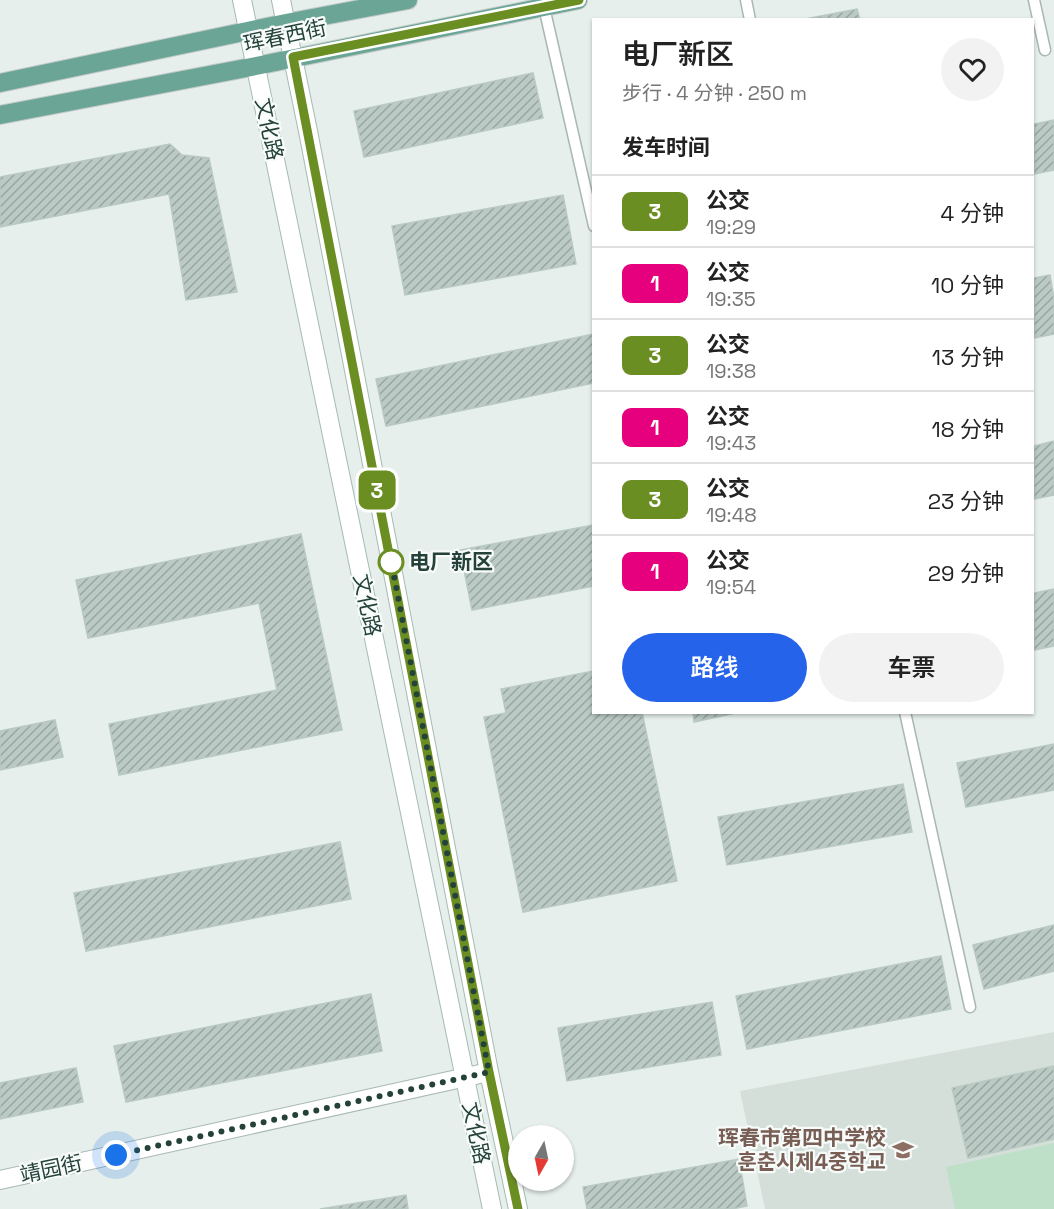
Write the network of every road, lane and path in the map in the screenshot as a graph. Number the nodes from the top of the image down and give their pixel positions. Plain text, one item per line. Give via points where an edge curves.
1 (242, 0) edge
2 (281, 0) edge
3 (408, 0) edge
4 (579, 0) edge
5 (746, 0) edge
6 (1034, 0) edge
7 (544, 7) junction
8 (750, 18) edge
9 (286, 23) junction
10 (249, 31) junction
11 (1045, 50) dead end
12 (293, 57) junction
13 (256, 66) junction
14 (0, 83) edge
15 (0, 115) edge
16 (592, 217) edge
17 (905, 714) edge
18 (970, 1007) dead end
19 (489, 1072) junction
20 (465, 1078) junction
21 (0, 1180) edge
22 (492, 1209) edge
23 (518, 1209) edge

1 - 10 main road, 文化路
2 - 9 main road, 文化路
3 - 9 main road, 珲春西街
4 - 7 main road, 珲春西街
5 - 8 lane
6 - 11 lane
7 - 12 main road, 珲春西街
7 - 16 lane
9 - 10 main road, 珲春西街
9 - 12 main road, 文化路
10 - 13 main road, 文化路
10 - 14 main road, 珲春西街
12 - 13 main road, 珲春西街
12 - 19 main road, 文化路
13 - 15 main road, 珲春西街
13 - 20 main road, 文化路
17 - 18 lane
19 - 20 main road, 靖园街
19 - 23 main road, 文化路
20 - 21 main road, 靖园街
20 - 22 main road, 文化路

